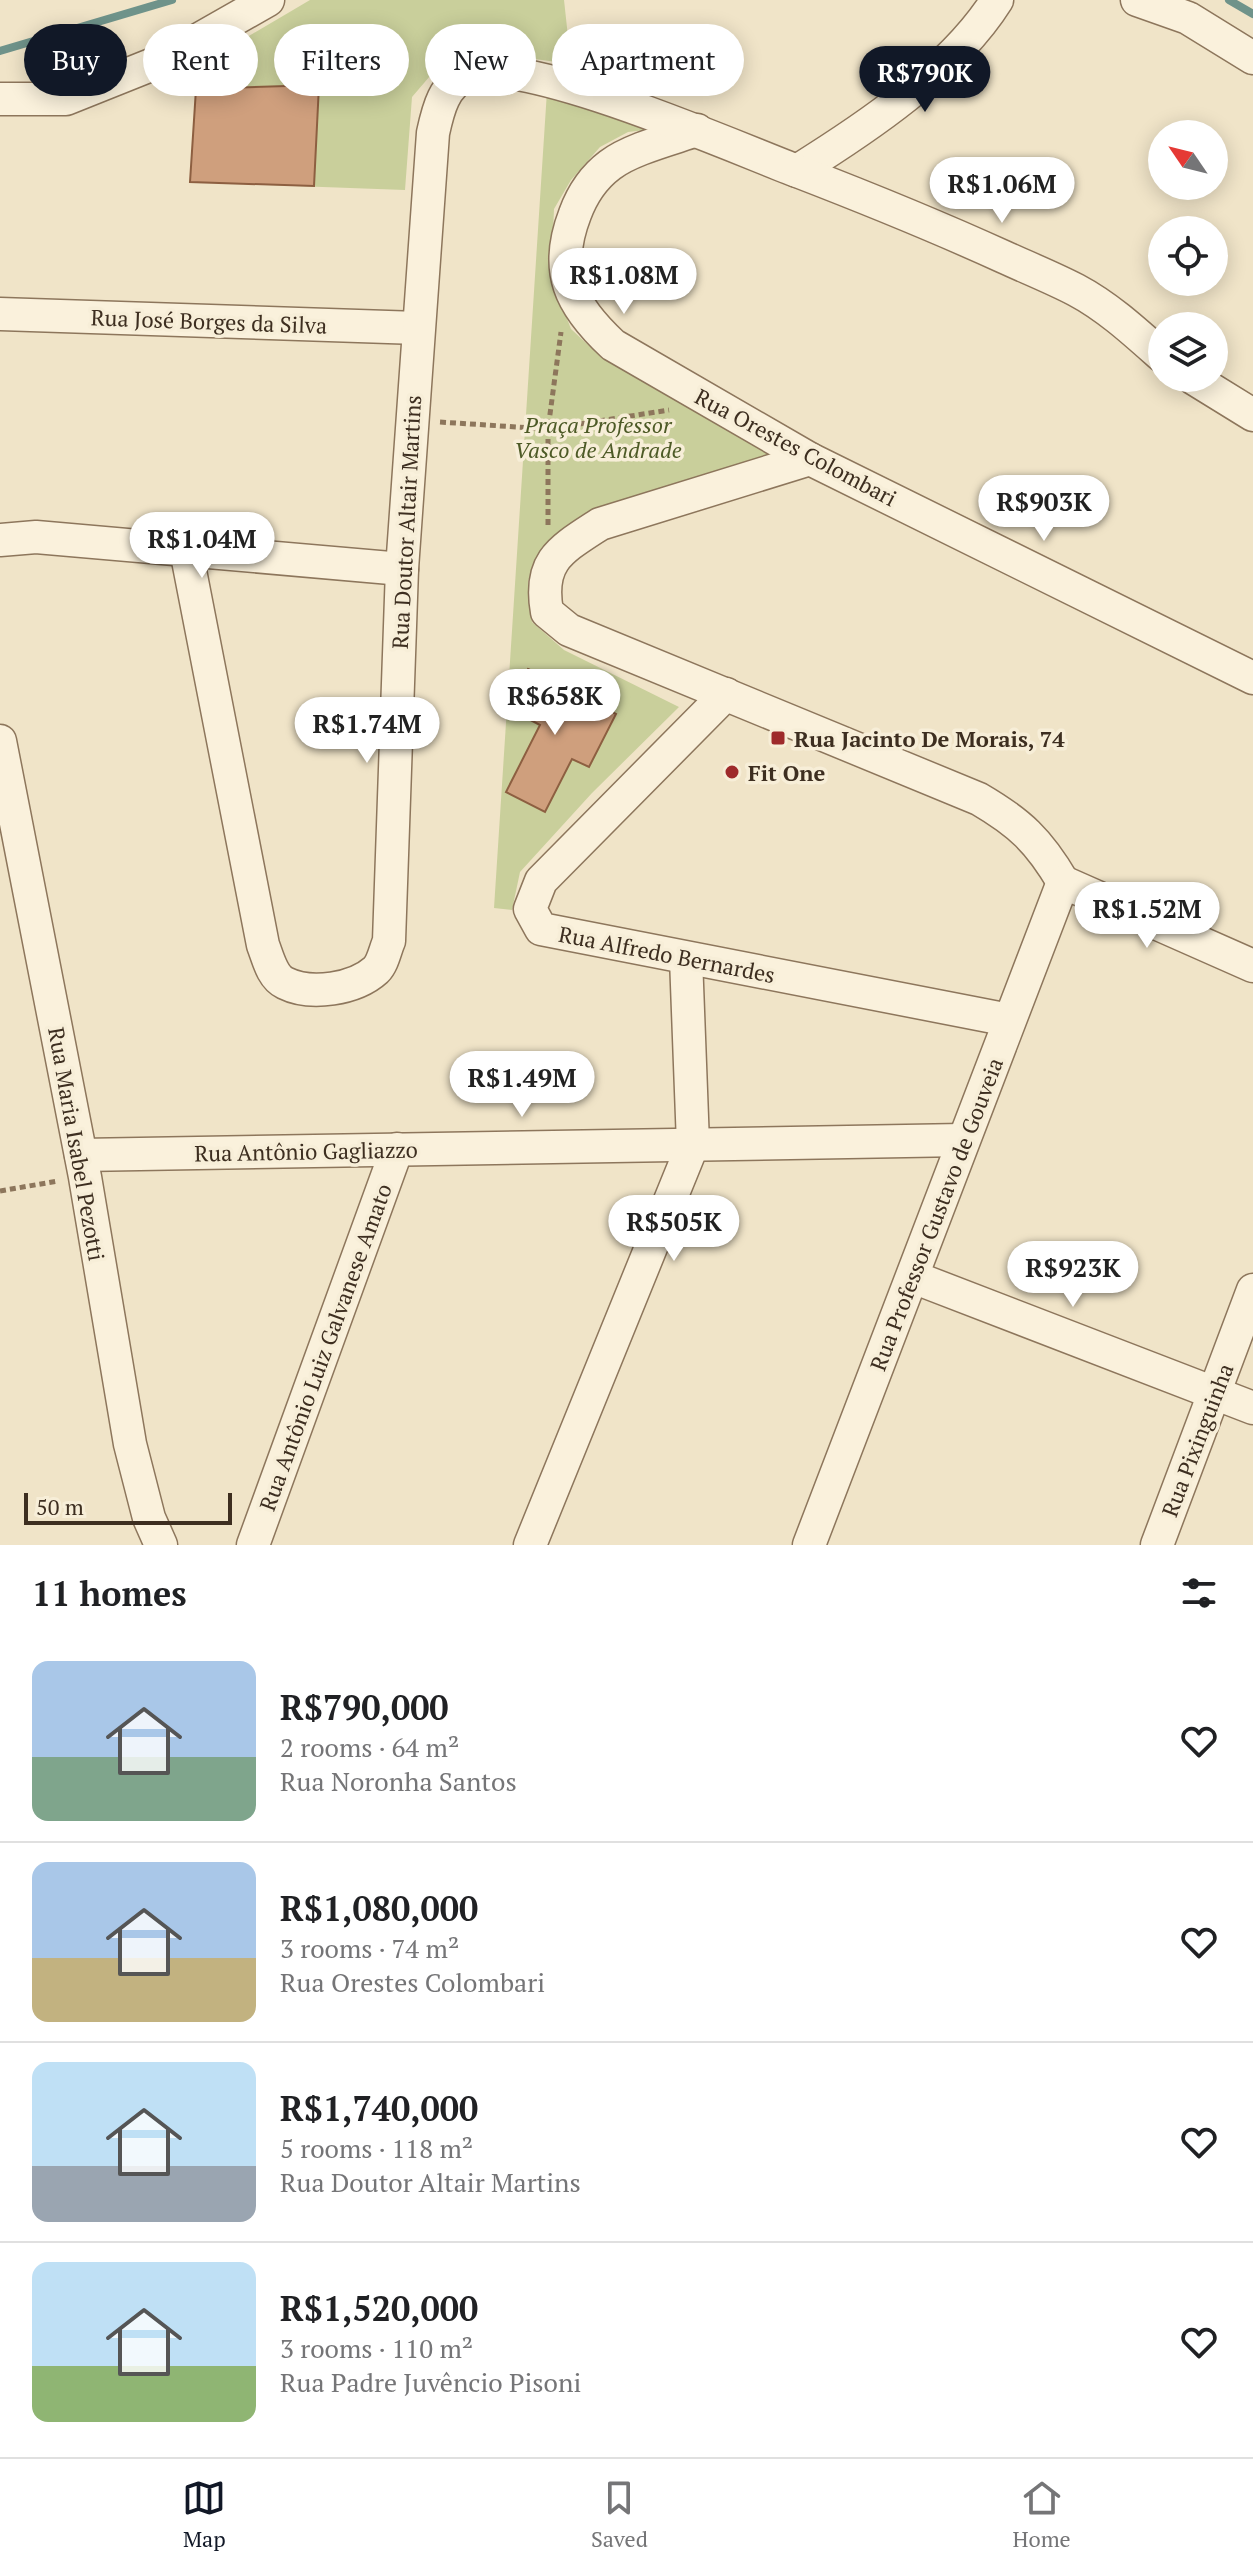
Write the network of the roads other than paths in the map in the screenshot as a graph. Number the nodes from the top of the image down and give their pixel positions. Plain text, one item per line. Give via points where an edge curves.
1 (268, 0) edge
2 (997, 0) edge
3 (1137, 0) edge
4 (1253, 58) edge
5 (0, 99) edge
6 (697, 130) junction
7 (797, 171) junction
8 (0, 314) edge
9 (418, 328) junction
10 (1148, 344) edge
11 (1216, 392) edge
12 (1253, 415) edge
13 (810, 459) junction
14 (0, 540) edge
15 (186, 550) junction
16 (402, 569) junction
17 (1253, 678) edge
18 (726, 694) junction
19 (0, 741) edge
20 (1063, 882) junction
21 (686, 958) junction
22 (1253, 966) edge
23 (1009, 1020) junction
24 (963, 1140) junction
25 (693, 1144) junction
26 (397, 1149) junction
27 (83, 1166) junction
28 (913, 1277) junction
29 (1253, 1290) edge
30 (1214, 1393) junction
31 (1253, 1408) edge
32 (161, 1545) edge
33 (253, 1545) edge
34 (530, 1545) edge
35 (809, 1545) edge
36 (1157, 1545) edge

1 - 5 street via 161,61 66,99
2 - 7 street via 979,28 938,68 855,135
3 - 4 street via 1188,18
6 - 7 street
6 - 9 street, Rua Doutor Altair Martins via 573,88 504,73 470,74 453,84 438,105 433,133
6 - 13 street, Rua Orestes Colombari via 611,164 582,195 567,236 564,269 590,324 613,345
7 - 10 street via 1077,291
8 - 9 street, Rua José Borges da Silva
9 - 16 street, Rua Doutor Altair Martins
11 - 12 street
13 - 17 street, Rua Orestes Colombari
13 - 18 street via 600,524 548,566 543,592 547,612 569,630
14 - 15 street via 36,537
15 - 16 street
15 - 16 street, Rua Doutor Altair Martins via 263,945 270,967 284,983 306,988 359,981 379,968 389,941
18 - 20 street via 979,799 1012,818 1034,839
18 - 21 street, Rua Alfredo Bernardes via 541,881 530,909 541,929
19 - 27 street, Rua Maria Isabel Pezotti
20 - 22 street
20 - 23 street, Rua Professor Gustavo de Gouveia
21 - 23 street, Rua Alfredo Bernardes
21 - 25 street
23 - 24 street, Rua Professor Gustavo de Gouveia
24 - 25 street, Rua Antônio Gagliazzo
24 - 28 street, Rua Professor Gustavo de Gouveia
25 - 26 street, Rua Antônio Gagliazzo
25 - 34 street
26 - 27 street, Rua Antônio Gagliazzo
26 - 33 street, Rua Antônio Luiz Galvanese Amato
27 - 32 street, Rua Maria Isabel Pezotti via 130,1444
28 - 30 street
28 - 35 street, Rua Professor Gustavo de Gouveia
29 - 30 street, Rua Pixinguinha
30 - 31 street
30 - 36 street, Rua Pixinguinha

